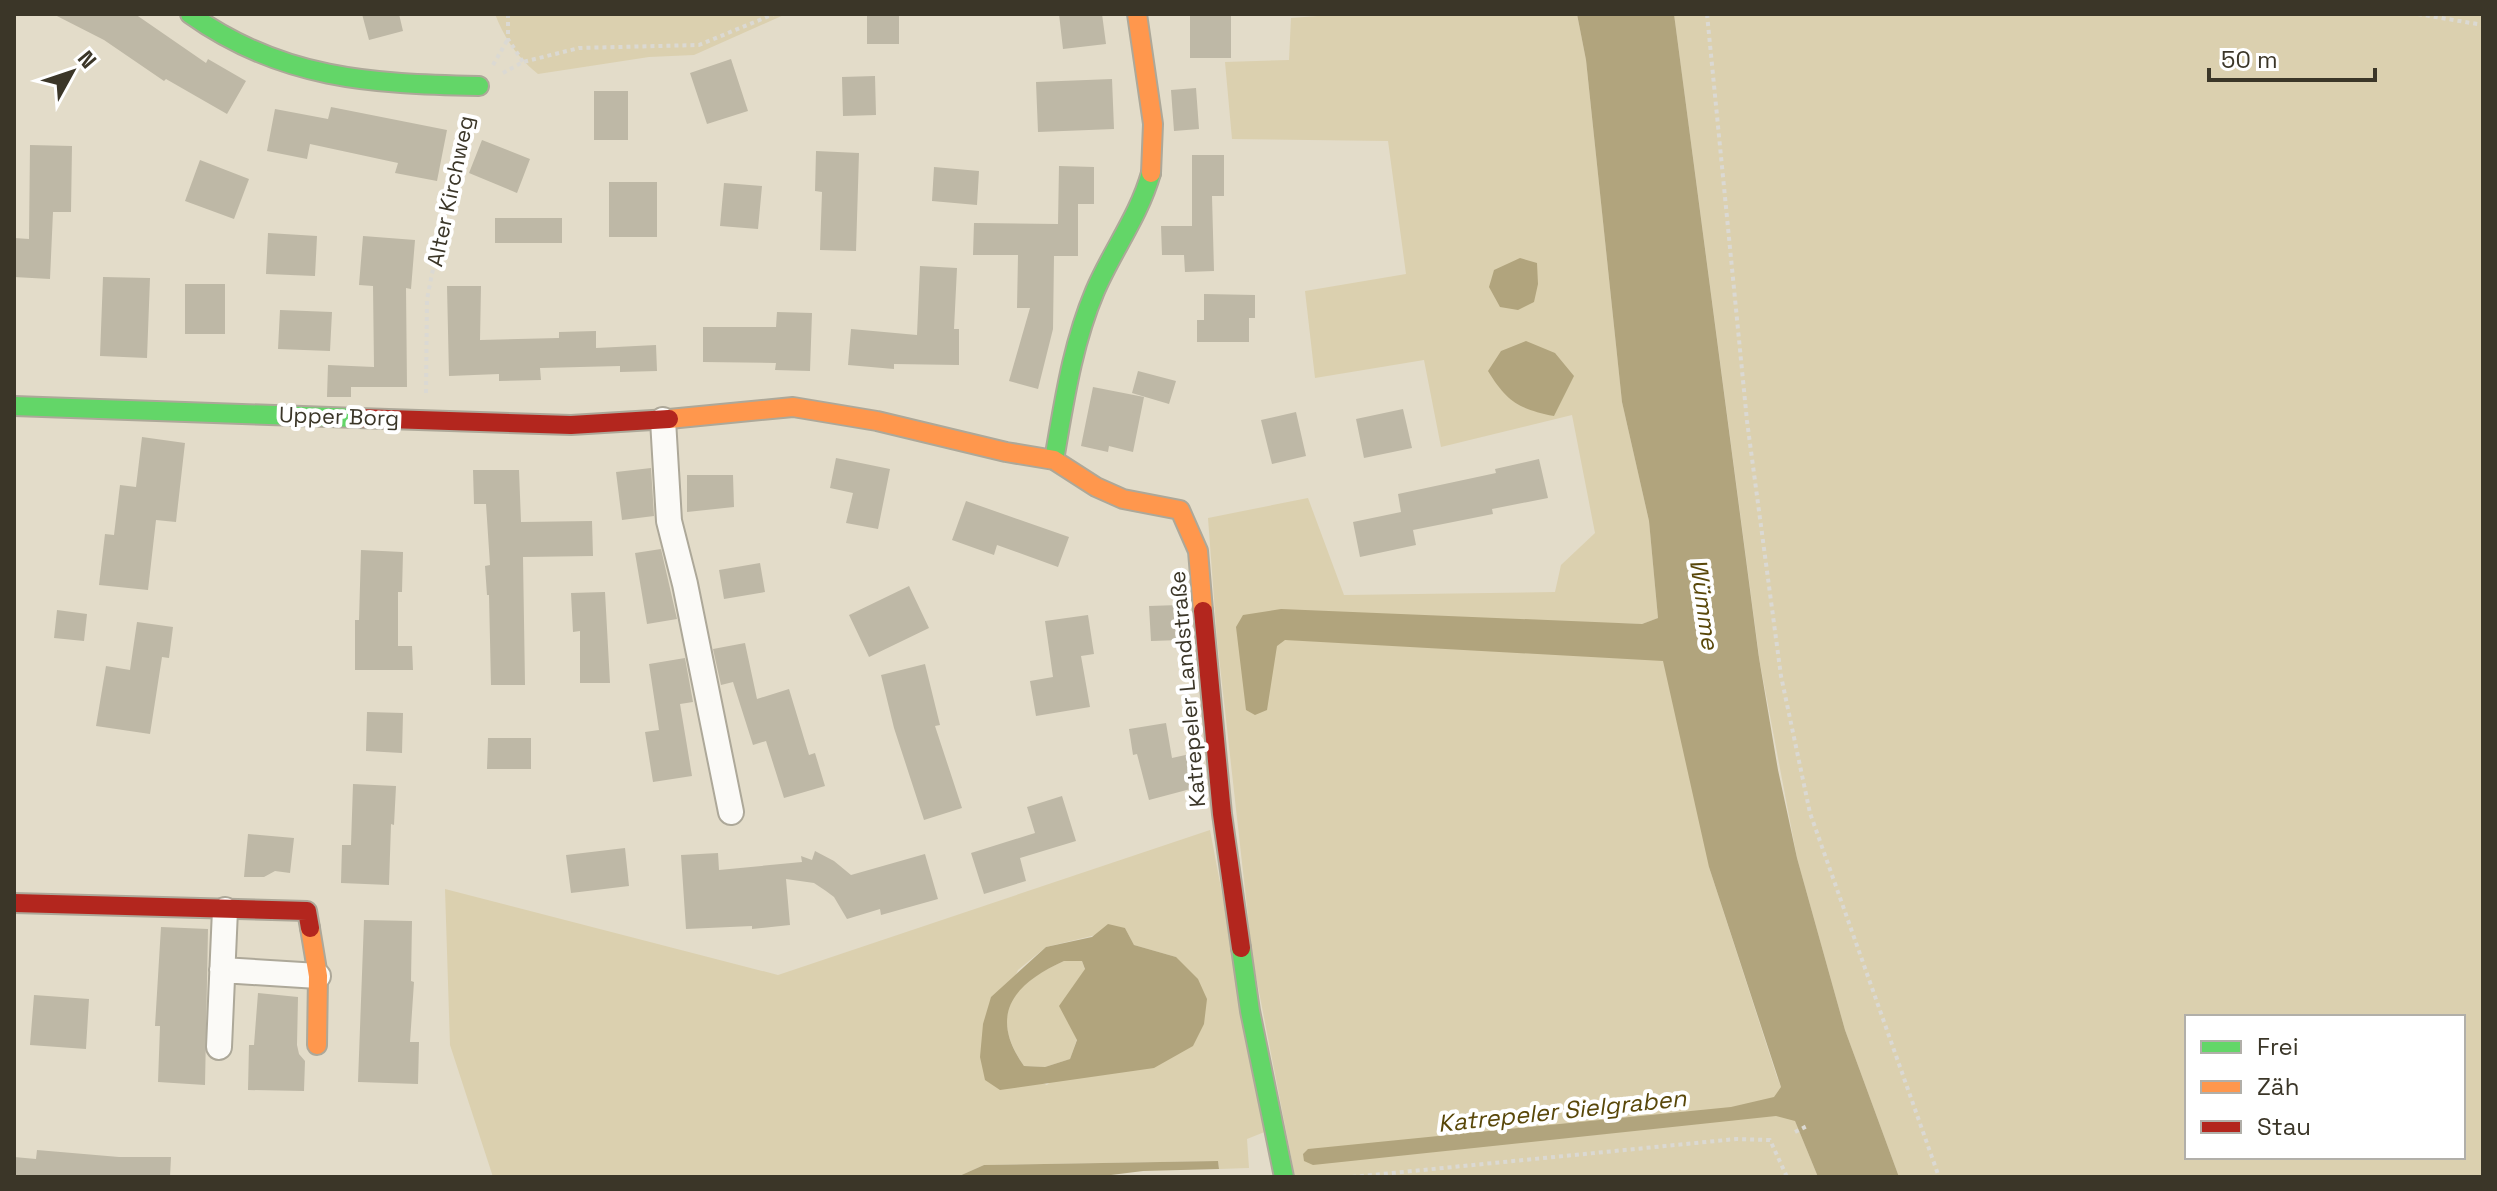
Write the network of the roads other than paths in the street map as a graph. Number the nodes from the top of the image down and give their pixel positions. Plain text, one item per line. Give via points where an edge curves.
1 (190, 14) edge
2 (1137, 14) edge
3 (479, 86) road end
4 (14, 406) edge
5 (663, 420) junction
6 (1054, 460) junction
7 (731, 812) dead end
8 (14, 903) edge
9 (225, 910) junction
10 (222, 970) junction
11 (318, 976) junction
12 (317, 1045) dead end
13 (219, 1047) dead end
14 (1284, 1177) edge

1 - 3 street via 218,34 322,75
2 - 6 street via 1153,161 1141,201 1081,327
4 - 5 street, Upper Borg via 571,425
5 - 6 street, Upper Borg via 793,407
5 - 7 street via 669,521
6 - 14 street, Katrepeler Landstraße via 1123,499 1180,510 1198,551 1224,829 1250,1011
8 - 9 street
9 - 10 street
9 - 11 street via 307,911
10 - 11 street
10 - 13 street
11 - 12 street

